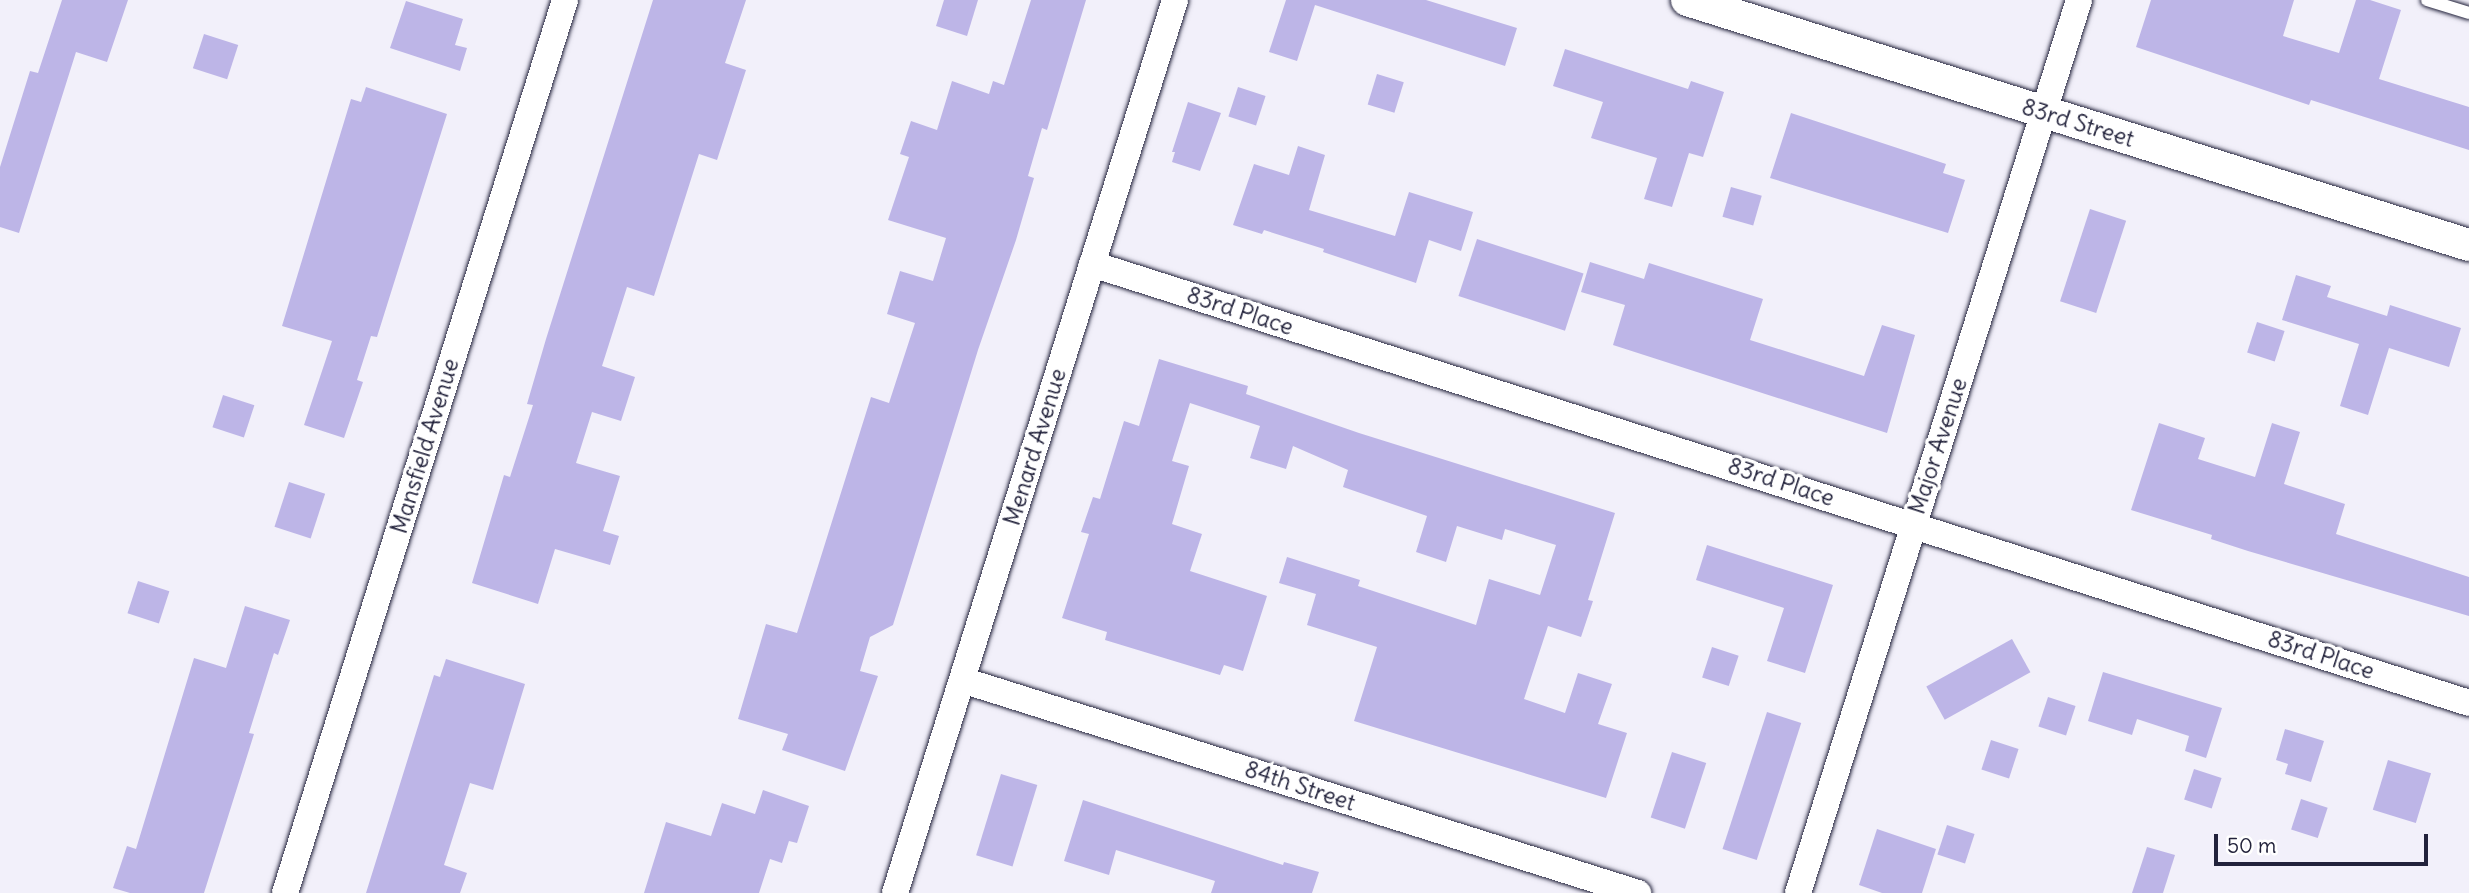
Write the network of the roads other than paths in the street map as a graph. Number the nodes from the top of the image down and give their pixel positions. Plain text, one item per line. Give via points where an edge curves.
1 (565, 0) edge
2 (1175, 0) edge
3 (1687, 0) edge
4 (2078, 0) edge
5 (2427, 0) edge
6 (2469, 13) edge
7 (2044, 113) junction
8 (2469, 245) edge
9 (1092, 264) junction
10 (1913, 524) junction
11 (962, 680) junction
12 (2469, 703) edge
13 (285, 893) edge
14 (895, 893) edge
15 (1638, 893) edge
16 (1798, 893) edge

1 - 13 street, Mansfield Avenue
2 - 9 street, Menard Avenue
3 - 7 street, 83rd Street
4 - 7 street, Major Avenue
5 - 6 lane
7 - 8 street, 83rd Street
7 - 10 street, Major Avenue
9 - 10 street, 83rd Place
9 - 11 street, Menard Avenue
10 - 12 street, 83rd Place
10 - 16 street, Major Avenue
11 - 14 street, Menard Avenue
11 - 15 street, 84th Street

